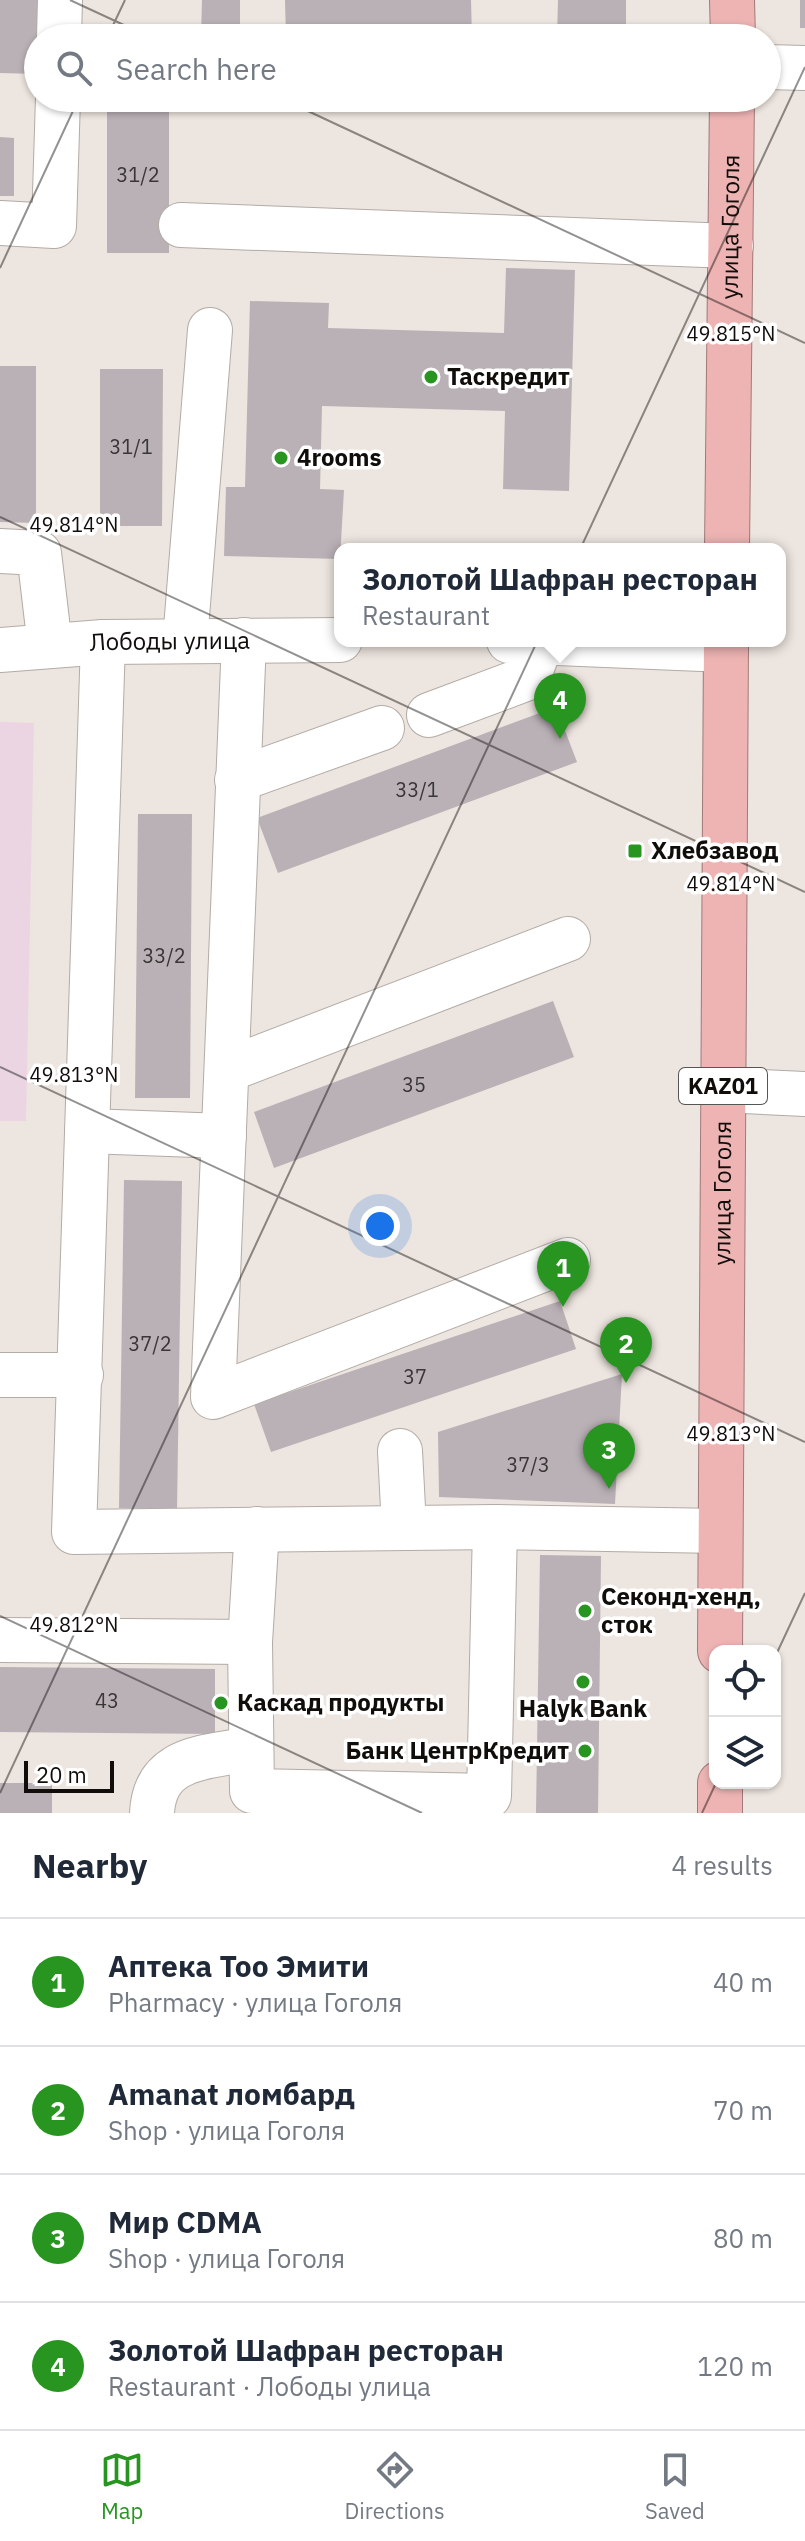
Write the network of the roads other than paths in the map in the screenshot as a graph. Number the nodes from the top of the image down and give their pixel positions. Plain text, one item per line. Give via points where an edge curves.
1 (60, 0) edge
2 (732, 0) edge
3 (59, 24) edge
4 (733, 24) edge
5 (781, 67) edge
6 (805, 68) edge
7 (58, 112) edge
8 (732, 112) edge
9 (0, 223) edge
10 (181, 225) dead end
11 (731, 246) junction
12 (210, 330) dead end
13 (727, 543) edge
14 (0, 551) edge
15 (244, 640) junction
16 (334, 640) edge
17 (185, 641) junction
18 (103, 642) junction
19 (50, 646) junction
20 (540, 647) edge
21 (726, 647) edge
22 (0, 650) edge
23 (429, 715) dead end
24 (382, 728) dead end
25 (237, 780) junction
26 (568, 939) dead end
27 (227, 1070) junction
28 (723, 1090) junction
29 (805, 1094) edge
30 (87, 1131) junction
31 (224, 1136) junction
32 (568, 1260) dead end
33 (0, 1375) edge
34 (81, 1375) junction
35 (400, 1451) dead end
36 (404, 1527) junction
37 (495, 1527) junction
38 (257, 1529) junction
39 (720, 1531) junction
40 (0, 1640) edge
41 (250, 1642) junction
42 (720, 1645) edge
43 (249, 1749) junction
44 (720, 1789) edge
45 (152, 1813) edge
46 (720, 1813) edge

1 - 3 street
2 - 4 highway
5 - 6 street
7 - 9 street via 54,226
8 - 11 highway, улица Гоголя
10 - 11 street
11 - 13 highway, улица Гоголя
12 - 17 street
14 - 19 street via 39,553
15 - 16 street, Лободы улица
15 - 17 street, Лободы улица
15 - 25 street
17 - 18 street, Лободы улица
18 - 19 street, Лободы улица
18 - 30 street
19 - 22 street, Лободы улица
20 - 23 street via 528,678
21 - 28 highway, улица Гоголя / KАZ01
24 - 25 street
25 - 27 street
26 - 27 street
27 - 31 street
28 - 29 street
28 - 39 highway, улица Гоголя / KАZ01
30 - 31 street
30 - 34 street
31 - 32 street via 213,1397
33 - 34 street
34 - 38 street via 74,1532
35 - 36 street
36 - 37 street
36 - 38 street
37 - 39 street
37 - 43 street via 489,1796 252,1791
38 - 41 street
39 - 42 highway, улица Гоголя / KАZ01
40 - 41 street
41 - 43 street
43 - 45 street via 182,1762 153,1793
44 - 46 highway

